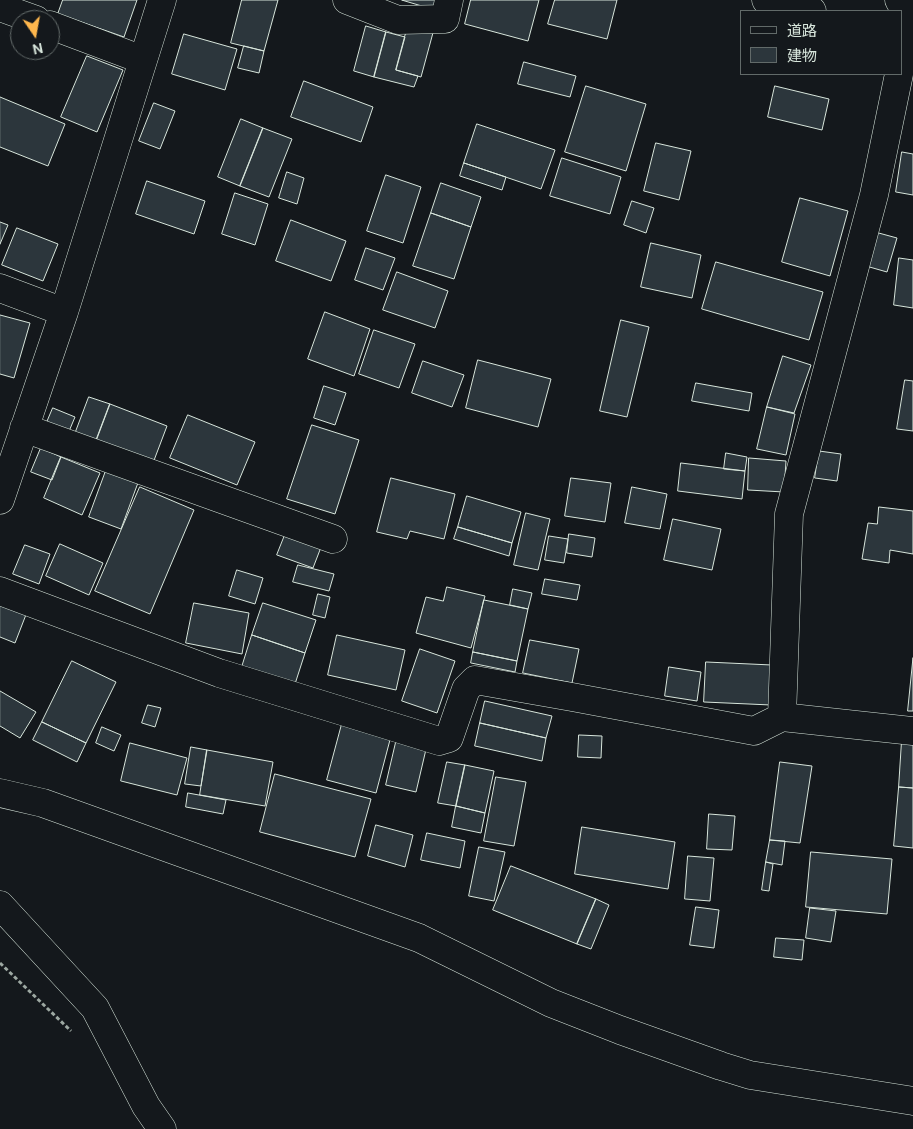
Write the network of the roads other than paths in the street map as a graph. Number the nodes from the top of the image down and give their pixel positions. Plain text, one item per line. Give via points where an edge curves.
1 (162, 0) edge
2 (347, 0) edge
3 (450, 0) edge
4 (766, 0) edge
5 (899, 0) edge
6 (807, 10) edge
7 (913, 27) edge
8 (60, 29) edge
9 (143, 60) junction
10 (903, 61) edge
11 (898, 75) edge
12 (0, 288) edge
13 (64, 312) junction
14 (24, 428) junction
15 (0, 500) edge
16 (333, 539) dead end
17 (0, 591) edge
18 (782, 717) junction
19 (913, 731) edge
20 (0, 793) edge
21 (0, 905) edge
22 (913, 1101) edge
23 (162, 1129) edge

1 - 9 street
2 - 3 street via 398,20 445,19
4 - 6 street
5 - 7 street
7 - 10 street
8 - 9 street
9 - 13 street
11 - 18 street via 874,195 790,514
12 - 13 street
13 - 14 street
14 - 15 street
14 - 16 street
17 - 18 street via 219,673 439,741 449,738 466,689 475,680 754,731
18 - 19 street
20 - 22 street via 43,803 419,938 551,1003 721,1066 750,1075
21 - 23 street via 95,1008 146,1106

